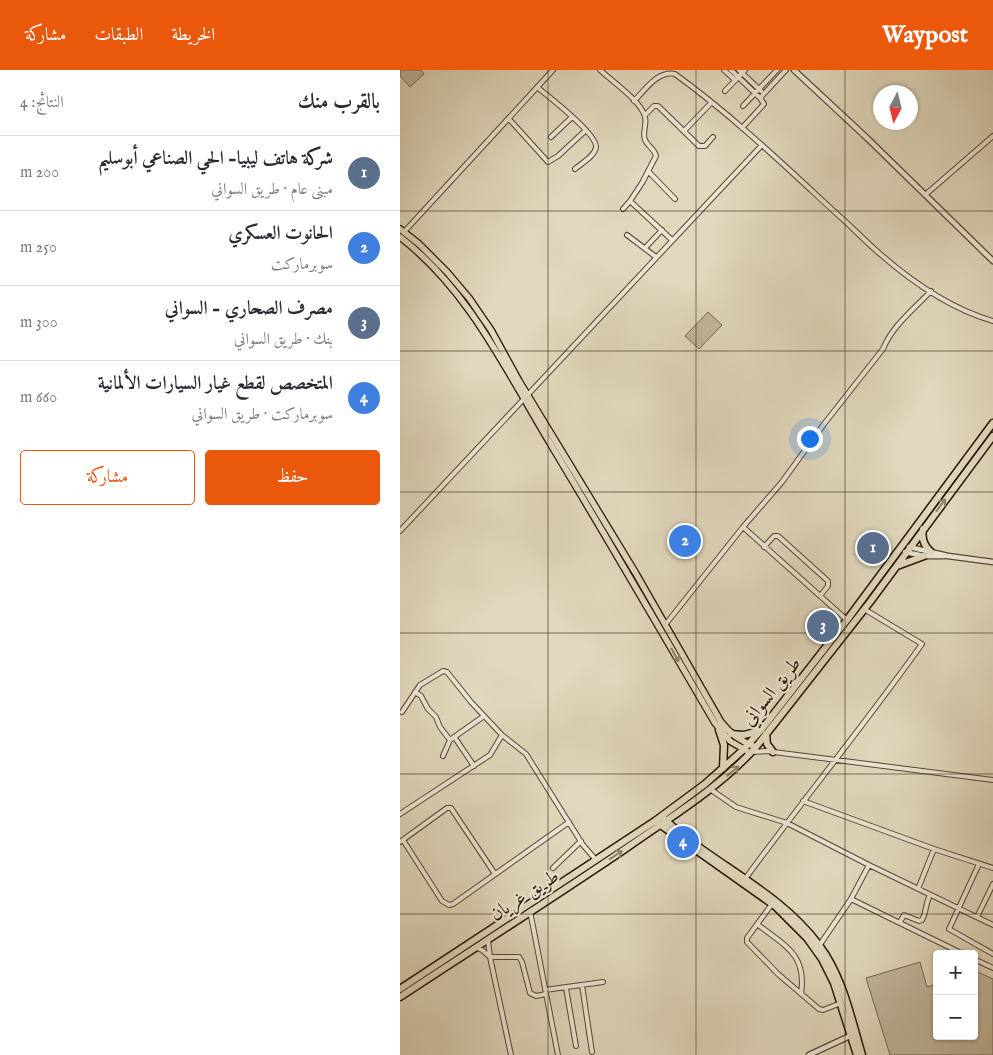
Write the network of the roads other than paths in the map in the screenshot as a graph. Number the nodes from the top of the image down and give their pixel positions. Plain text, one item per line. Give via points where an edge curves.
1 (553, 70) edge
2 (600, 70) edge
3 (724, 70) edge
4 (731, 70) edge
5 (777, 70) edge
6 (786, 70) edge
7 (794, 70) edge
8 (742, 71) edge
9 (773, 74) junction
10 (736, 79) junction
11 (778, 79) junction
12 (537, 87) junction
13 (725, 90) dead end
14 (757, 91) junction
15 (762, 96) junction
16 (634, 101) junction
17 (711, 103) junction
18 (743, 106) dead end
19 (645, 115) junction
20 (572, 117) junction
21 (509, 119) junction
22 (742, 128) junction
23 (586, 130) junction
24 (684, 131) junction
25 (993, 136) edge
26 (551, 137) dead end
27 (713, 137) dead end
28 (762, 145) junction
29 (575, 169) dead end
30 (648, 171) junction
31 (925, 195) junction
32 (675, 199) dead end
33 (630, 201) junction
34 (623, 209) dead end
35 (662, 230) junction
36 (401, 235) edge
37 (627, 235) dead end
38 (672, 240) junction
39 (645, 248) junction
40 (656, 257) junction
41 (993, 262) edge
42 (931, 291) junction
43 (993, 321) edge
44 (526, 397) junction
45 (993, 422) edge
46 (993, 436) edge
47 (743, 527) junction
48 (923, 528) junction
49 (400, 531) edge
50 (764, 547) junction
51 (901, 548) junction
52 (908, 550) junction
53 (931, 552) junction
54 (924, 556) junction
55 (948, 556) junction
56 (993, 562) edge
57 (894, 568) junction
58 (820, 596) junction
59 (864, 609) junction
60 (848, 620) junction
61 (666, 625) junction
62 (662, 631) junction
63 (415, 692) junction
64 (402, 712) dead end
65 (484, 716) junction
66 (718, 730) junction
67 (764, 731) junction
68 (731, 734) junction
69 (502, 735) junction
70 (452, 739) junction
71 (746, 747) junction
72 (753, 750) junction
73 (769, 752) junction
74 (443, 756) dead end
75 (835, 761) junction
76 (474, 766) junction
77 (723, 768) junction
78 (993, 780) edge
79 (705, 784) junction
80 (711, 789) junction
81 (803, 801) junction
82 (400, 814) edge
83 (660, 821) junction
84 (569, 822) junction
85 (787, 823) junction
86 (581, 840) junction
87 (402, 841) edge
88 (934, 849) junction
89 (598, 863) junction
90 (980, 864) junction
91 (869, 866) junction
92 (553, 868) dead end
93 (993, 868) edge
94 (495, 874) junction
95 (744, 881) junction
96 (993, 884) edge
97 (918, 889) junction
98 (930, 895) junction
99 (851, 899) junction
100 (772, 904) junction
101 (957, 909) junction
102 (530, 911) junction
103 (977, 917) junction
104 (900, 922) junction
105 (757, 924) junction
106 (993, 925) edge
107 (489, 938) junction
108 (475, 947) junction
109 (818, 947) junction
110 (955, 950) edge
111 (993, 954) edge
112 (490, 958) junction
113 (978, 961) edge
114 (993, 968) edge
115 (603, 982) dead end
116 (582, 985) junction
117 (566, 988) junction
118 (400, 989) edge
119 (546, 992) junction
120 (802, 994) junction
121 (400, 997) edge
122 (841, 1004) junction
123 (853, 1034) junction
124 (576, 1046) dead end
125 (592, 1052) dead end
126 (511, 1055) edge
127 (558, 1055) edge
128 (809, 1055) edge
129 (857, 1055) edge
130 (862, 1055) edge

1 - 12 street
2 - 16 street
3 - 10 street
4 - 10 street
5 - 9 street
6 - 11 street
7 - 31 street
8 - 10 street
8 - 14 street
9 - 11 street
9 - 14 street
10 - 13 street
10 - 14 street
11 - 15 street
12 - 20 street
12 - 21 street
14 - 15 street
14 - 18 street
15 - 22 street via 763,106
16 - 17 street via 653,79 667,71
16 - 19 street
17 - 22 street
17 - 24 street
19 - 24 street via 658,106
19 - 30 street via 644,138 656,156
20 - 23 street
20 - 26 street
21 - 23 street via 548,162
21 - 36 street
22 - 28 street
23 - 29 street via 594,139 596,148
24 - 27 street via 702,146
25 - 31 street
28 - 38 street
28 - 42 street via 879,253
30 - 32 street
30 - 33 street
31 - 41 street
33 - 34 street
33 - 35 street
35 - 38 street
35 - 39 street
36 - 44 main road via 431,256 468,298 491,330
37 - 39 street
38 - 40 street
39 - 40 street
40 - 44 street
42 - 43 street via 976,316
42 - 47 street via 902,319 782,482
44 - 49 street
44 - 61 main road
44 - 62 main road
45 - 51 highway, طريق السواني
48 -> 46 highway, طريق السواني
47 - 50 street
47 - 61 street
48 - 52 highway, طريق السواني
48 - 53 highway via 922,539
50 - 58 street
50 - 58 street via 778,536 828,581
51 - 52 street
51 - 60 highway, طريق السواني
52 - 53 street
52 - 54 street
52 - 57 highway, طريق السواني
53 - 55 street
54 - 55 street
54 - 57 highway
55 - 56 street
57 - 59 highway, طريق السواني
58 - 60 street
59 - 67 highway, طريق السواني
59 - 75 street via 922,644
60 - 67 highway, طريق السواني
61 - 62 street
61 - 68 main road
62 -> 66 main road
63 - 64 street
63 - 65 street via 420,685 445,671
63 - 70 street
65 - 69 street
65 - 70 street
66 - 71 main road via 730,741
66 - 77 highway via 724,744
67 - 68 highway
67 - 71 highway, طريق السواني
67 - 72 highway, طريق السواني
67 - 73 highway
68 - 71 main road
69 - 76 street via 490,755
69 - 84 street via 526,754
70 - 74 street
70 - 76 street
71 - 72 main road
71 - 77 highway, طريق السواني
72 - 73 street
80 -> 72 highway, طريق السواني
73 - 75 street
75 - 78 street
75 - 81 street
76 - 82 street
77 - 79 highway, طريق السواني
79 - 80 street
79 - 83 highway, طريق السواني
80 - 83 highway, طريق السواني
80 - 85 street via 736,807
81 - 85 street
81 - 88 street
83 - 89 highway, طريق غريان
83 - 95 highway
84 - 86 street
84 - 94 street
85 - 91 street
85 - 95 street
86 - 89 street
86 - 92 street
87 - 94 street via 445,904 453,904
87 - 94 street via 451,808
88 - 90 street
88 - 97 street
89 - 102 highway, طريق غريان
89 - 118 highway, طريق غريان
90 - 93 street
90 - 101 street
91 - 97 street
91 - 99 street
95 - 100 highway
95 - 109 highway via 786,909
96 - 103 street
97 - 98 street
98 - 101 street
98 - 104 street via 922,920 904,916
99 - 104 street
99 - 109 street
100 - 105 street
100 - 109 highway
101 - 103 street
101 - 111 street via 949,931
102 - 107 highway, طريق غريان
102 - 119 street
103 - 106 street
104 - 110 street
105 - 120 street via 796,956 804,978
105 - 120 street via 747,942
107 - 108 highway, طريق غريان
107 - 112 street
108 - 112 street
108 - 121 highway, طريق غريان
109 - 122 highway
109 - 123 highway via 838,979
112 - 119 street via 519,957 530,993 536,996
112 - 126 street
113 - 114 street
115 - 116 street
116 - 117 street
116 - 125 street
117 - 119 street
117 - 124 street
119 - 127 street
120 - 122 street via 821,1010
122 - 123 highway
123 - 128 street
123 - 129 highway
123 - 130 highway

